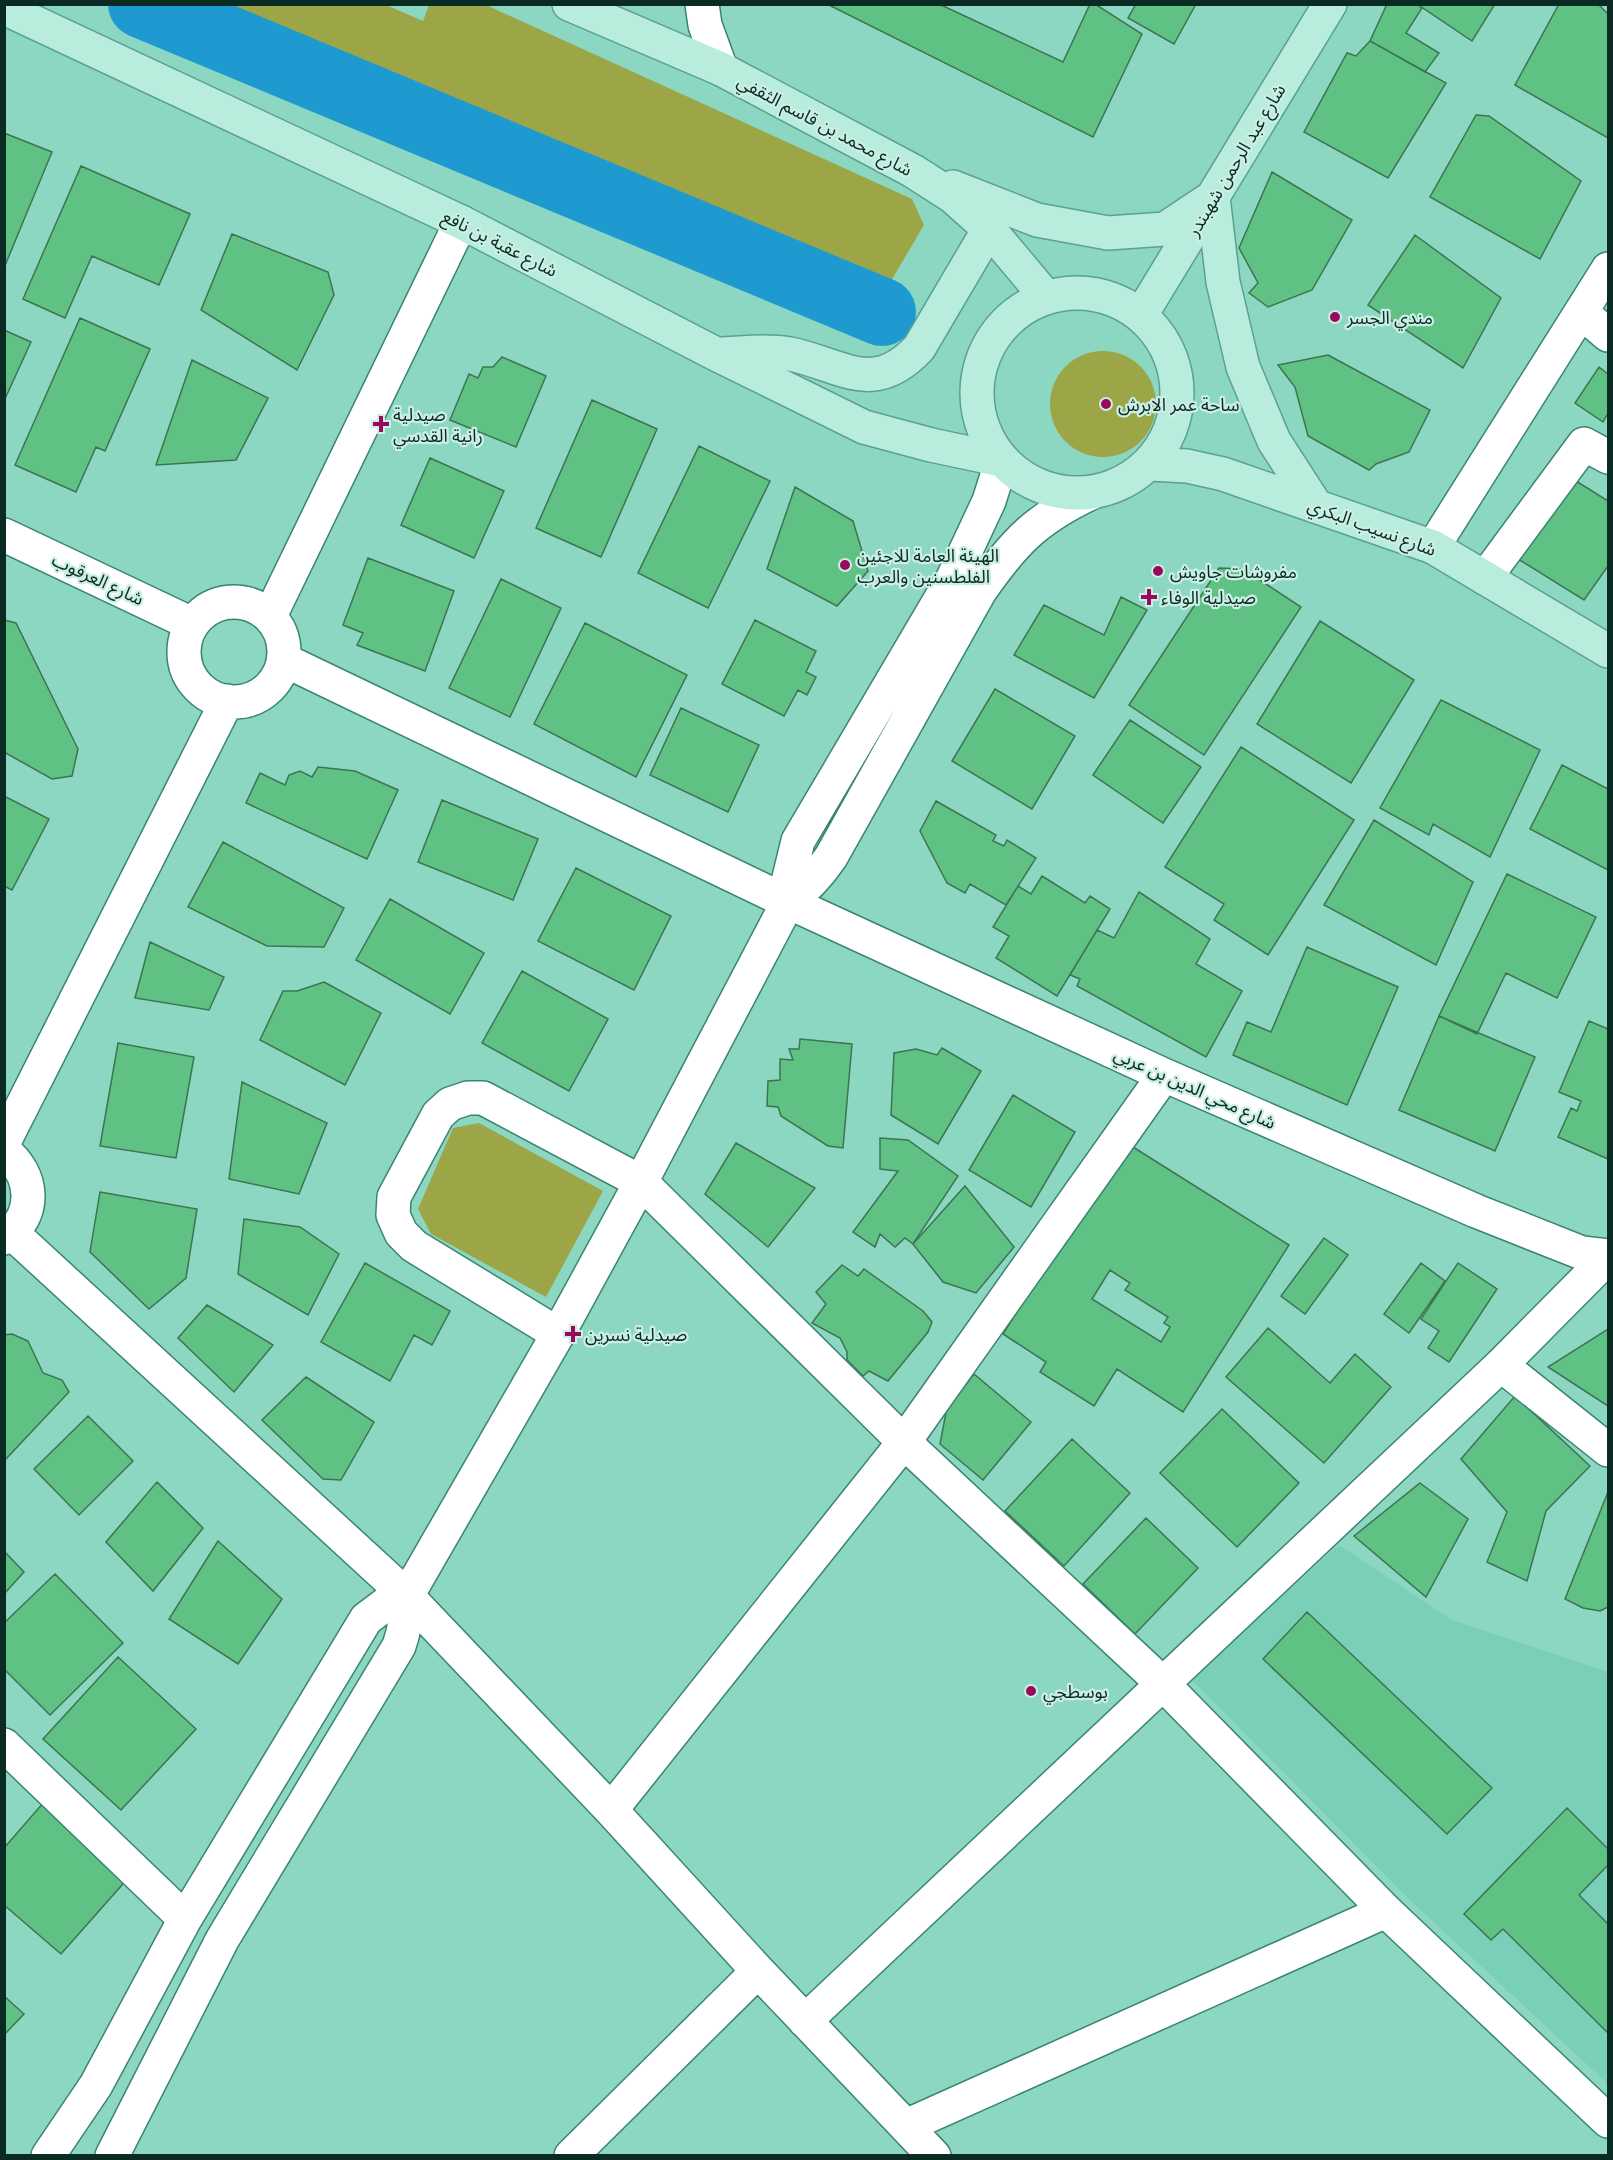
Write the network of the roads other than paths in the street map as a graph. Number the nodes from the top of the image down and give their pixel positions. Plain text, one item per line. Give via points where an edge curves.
1 (569, 4) edge
2 (702, 4) edge
3 (1330, 4) edge
4 (4, 8) edge
5 (721, 69) junction
6 (913, 171) junction
7 (1213, 197) junction
8 (461, 222) junction
9 (989, 229) junction
10 (1608, 269) edge
11 (1046, 297) junction
12 (1581, 312) junction
13 (1142, 315) junction
14 (1608, 335) edge
15 (716, 354) junction
16 (1608, 457) edge
17 (1002, 460) junction
18 (1150, 464) junction
19 (1091, 493) junction
20 (1316, 506) junction
21 (4, 535) edge
22 (1433, 547) junction
23 (1485, 578) junction
24 (270, 616) junction
25 (192, 624) junction
26 (1608, 651) edge
27 (284, 660) junction
28 (226, 701) junction
29 (788, 902) junction
30 (1164, 1075) junction
31 (4, 1142) edge
32 (4, 1151) edge
33 (641, 1182) junction
34 (8, 1236) edge
35 (1608, 1257) edge
36 (558, 1334) junction
37 (1501, 1365) junction
38 (904, 1442) junction
39 (1608, 1450) edge
40 (406, 1596) junction
41 (1162, 1684) junction
42 (4, 1745) edge
43 (611, 1810) junction
44 (1386, 1911) junction
45 (185, 1919) junction
46 (758, 1971) junction
47 (805, 2021) junction
48 (80, 2111) junction
49 (1608, 2121) edge
50 (906, 2126) junction
51 (117, 2146) edge
52 (48, 2156) edge
53 (571, 2156) edge
54 (934, 2156) edge

1 - 5 main road, شارع محمد بن قاسم الثقفي
2 - 5 street
3 - 7 main road, شارع عبد الرحمن شهبندر
4 - 8 main road, شارع عقبة بن نافع
5 - 6 main road, شارع محمد بن قاسم الثقفي
6 - 7 main road via 1037,220 1108,233 1164,229
6 - 9 main road, شارع محمد بن قاسم الثقفي via 952,196
7 - 13 main road, شارع عبد الرحمن شهبندر
7 - 20 main road via 1222,282 1243,367 1274,441
8 - 15 main road, شارع عقبة بن نافع
8 - 24 street
9 - 11 main road, شارع محمد بن قاسم الثقفي
9 - 15 main road via 920,348 891,371 854,374 803,357 773,352
10 - 12 street
11 - 13 main road via 1080,292 1113,298
11 - 17 main road via 1017,312 994,335 980,366 976,399 984,431
12 - 14 street
12 - 22 street
13 - 18 main road via 1163,340 1176,371 1178,404 1168,436
15 - 17 main road, شارع عقبة بن نافع via 864,427
16 - 23 street via 1584,444
17 - 19 main road via 1027,481 1058,492
17 - 29 street via 989,501 953,578 798,841 788,882
18 - 19 main road via 1123,483
18 - 20 main road, شارع نسيب البكري via 1187,466 1223,474
19 - 29 street via 1060,507 1033,526 1001,560 831,857 819,875
20 - 22 main road, شارع نسيب البكري
21 - 25 street, شارع العرقوب
22 - 23 main road, شارع نسيب البكري
23 - 26 main road, شارع نسيب البكري
24 - 25 street via 258,607 229,601 208,609
24 - 27 street via 284,644
25 - 28 street via 185,639 188,672 204,691
27 - 28 street via 270,688 242,702
27 - 29 street, شارع محي الدين بن عربي
28 - 31 street
29 - 30 street, شارع محي الدين بن عربي
29 - 33 street
30 - 35 street, شارع محي الدين بن عربي via 1486,1216 1582,1253
30 - 38 street
32 - 34 street via 17,1161 27,1179 29,1198 24,1218
33 - 36 street
33 - 36 street via 483,1098 450,1104 438,1115 394,1197 393,1215 401,1233 414,1246
33 - 38 street
34 - 40 street
35 - 37 street
36 - 40 street
37 - 39 street
37 - 41 street
38 - 41 street
38 - 43 street
40 - 43 street
40 - 45 street via 390,1601 366,1619
40 - 51 street via 405,1630 399,1646 222,1940
41 - 44 street
41 - 47 street
42 - 45 street
43 - 46 street
44 - 49 street
44 - 50 street
45 - 48 street
46 - 47 street
46 - 53 street
47 - 50 street
48 - 51 street
48 - 52 street
50 - 54 street

